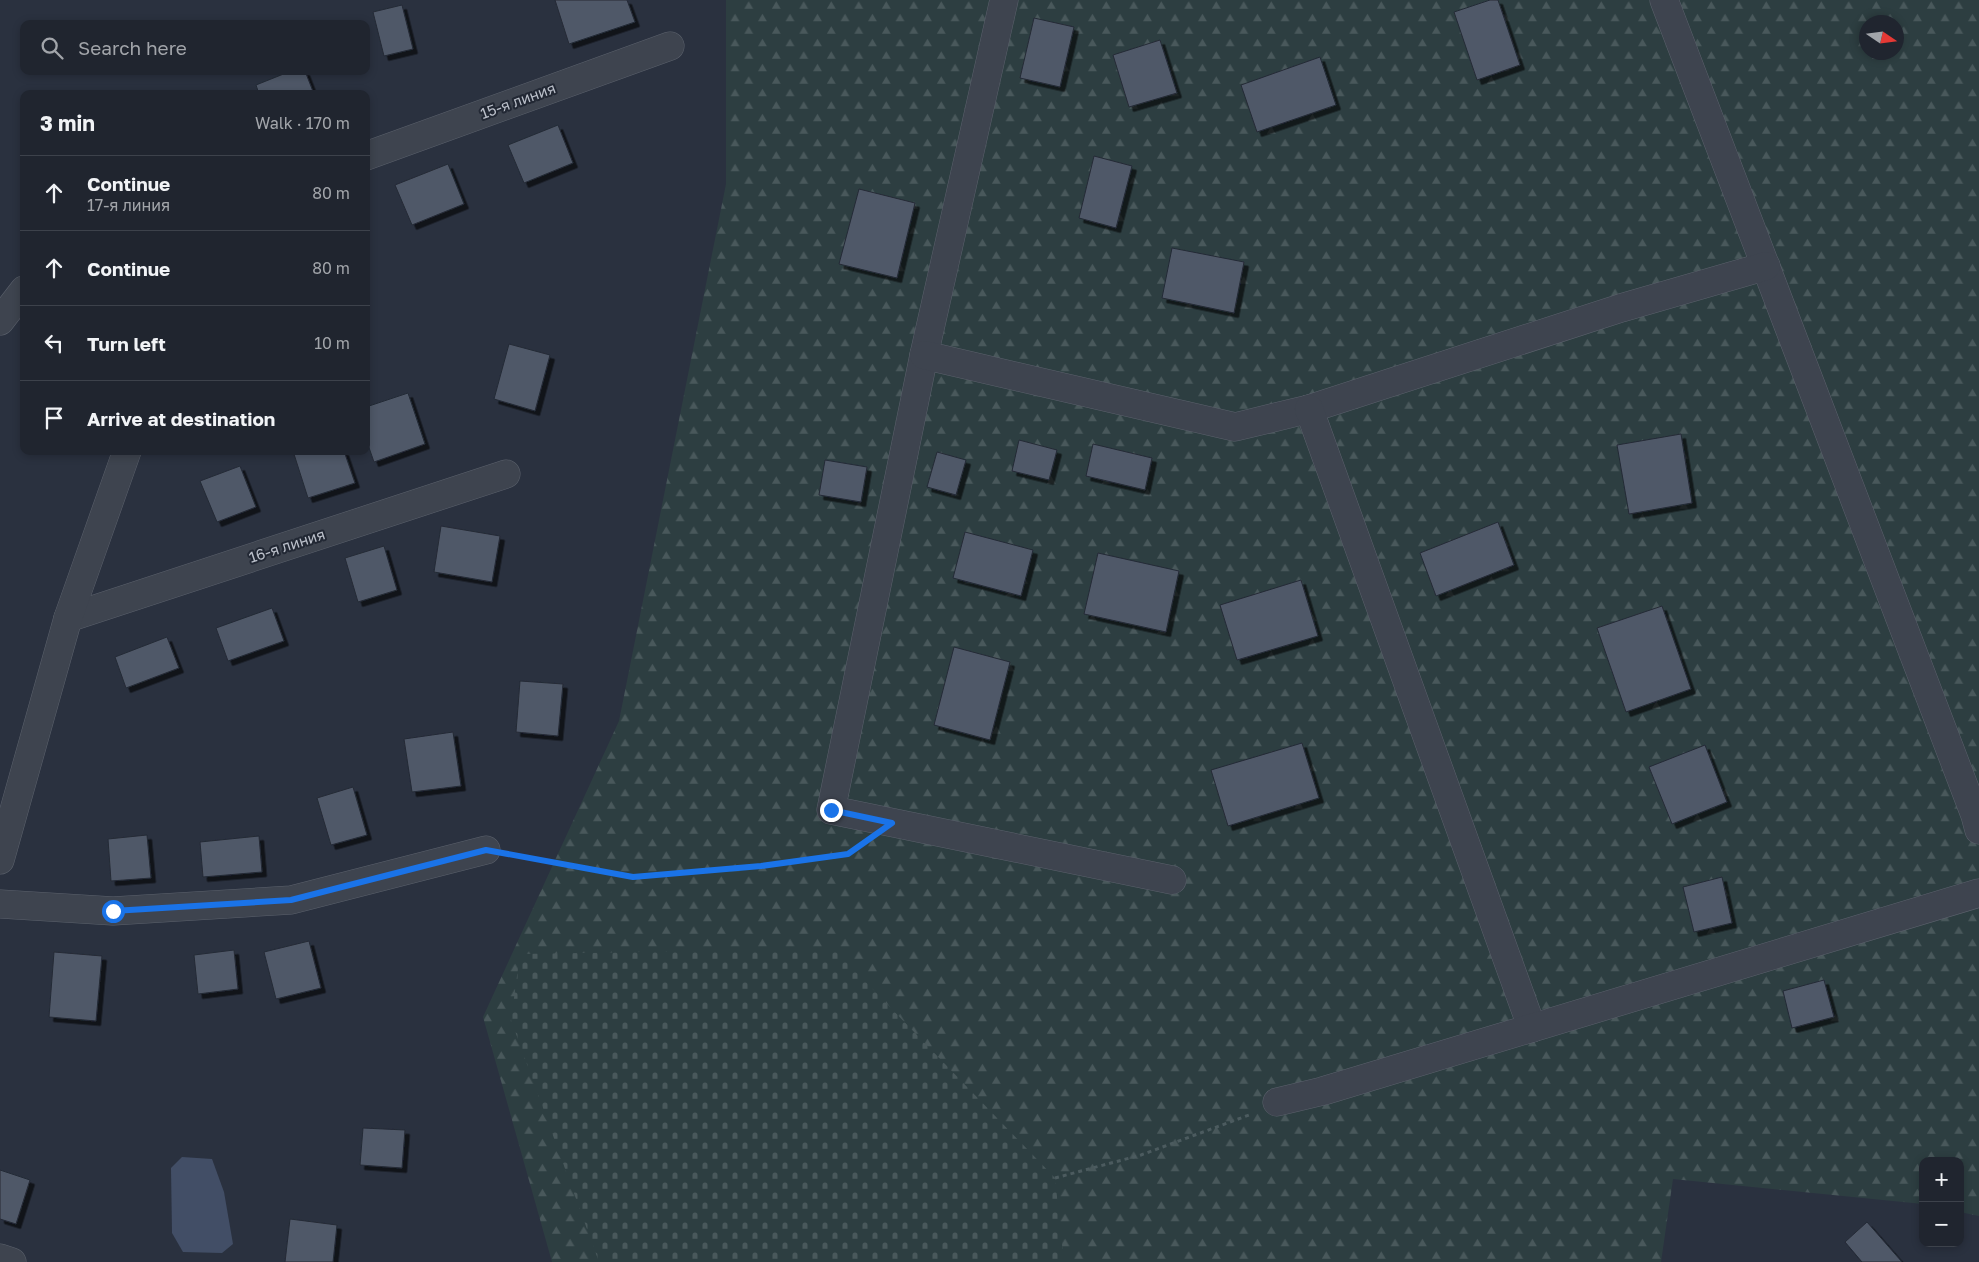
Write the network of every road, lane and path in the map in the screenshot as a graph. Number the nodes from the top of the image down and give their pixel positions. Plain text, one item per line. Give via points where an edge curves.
1 (1004, 0) edge
2 (1664, 0) edge
3 (670, 46) dead end
4 (370, 155) edge
5 (1766, 266) junction
6 (20, 295) edge
7 (0, 321) edge
8 (924, 354) junction
9 (1309, 409) junction
10 (126, 455) edge
11 (506, 474) dead end
12 (68, 618) junction
13 (892, 823) junction
14 (1979, 830) edge
15 (486, 850) joint
16 (0, 860) edge
17 (1172, 880) dead end
18 (1979, 893) edge
19 (0, 904) edge
20 (1532, 1028) junction
21 (1277, 1102) joint
22 (1055, 1178) dead end
23 (0, 1258) edge
24 (12, 1262) edge

1 - 8 street
2 - 5 street
3 - 4 street, 15-я линия
5 - 9 street via 1621,308
5 - 14 street via 1917,658
6 - 7 street
8 - 9 street via 1235,427
8 - 13 street via 831,810
9 - 20 street
10 - 12 street
11 - 12 street, 16-я линия
12 - 16 street
13 - 15 path via 848,854 761,866 633,877
13 - 17 street
15 - 19 street via 291,900 113,911
18 - 20 street
20 - 21 street
21 - 22 path via 1248,1116 1141,1155
23 - 24 street

